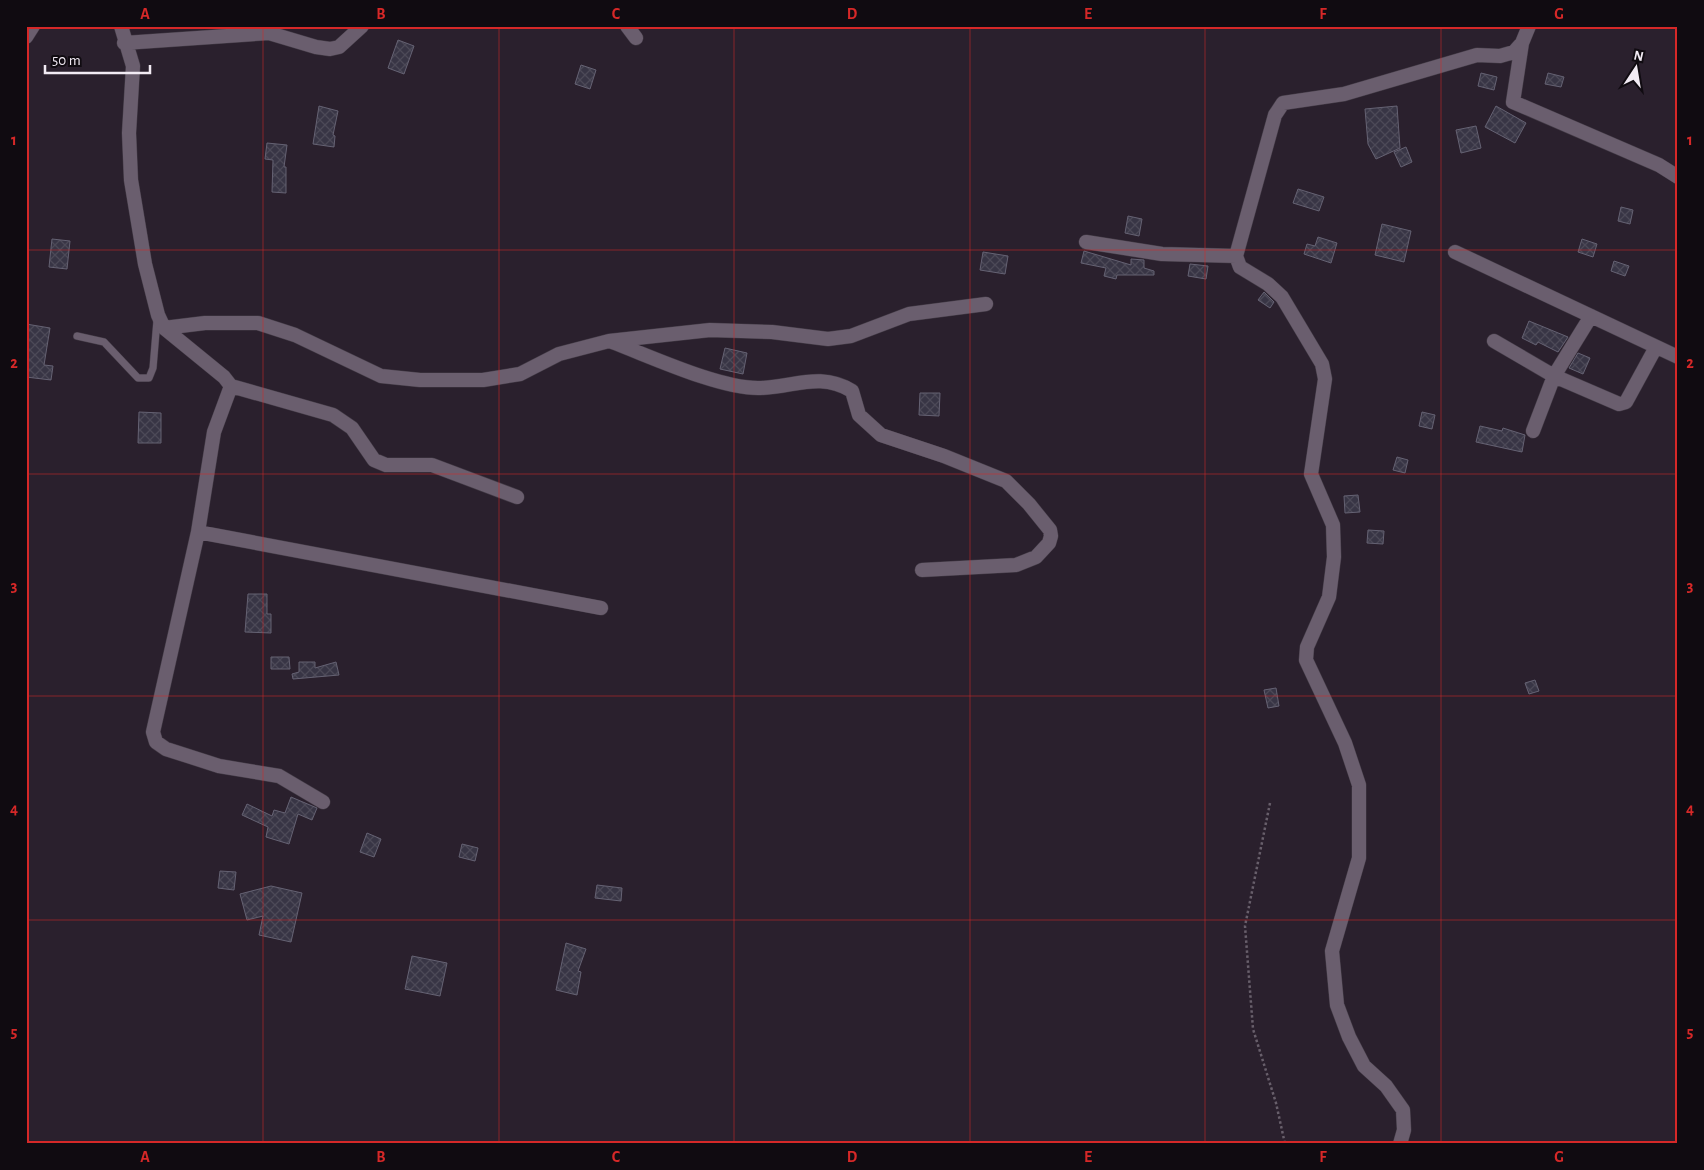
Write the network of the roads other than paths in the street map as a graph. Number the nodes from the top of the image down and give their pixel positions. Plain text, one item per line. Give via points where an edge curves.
1 (33, 26) edge
2 (121, 26) edge
3 (362, 26) edge
4 (627, 26) edge
5 (1529, 26) edge
6 (26, 36) edge
7 (636, 38) dead end
8 (124, 43) junction
9 (1522, 43) junction
10 (1678, 176) edge
11 (1086, 242) dead end
12 (1455, 252) dead end
13 (1236, 256) junction
14 (986, 304) dead end
15 (158, 315) junction
16 (1591, 316) junction
17 (164, 328) junction
18 (77, 336) dead end
19 (609, 341) junction
20 (1494, 341) dead end
21 (1656, 347) junction
22 (1678, 357) edge
23 (1554, 376) junction
24 (231, 386) junction
25 (1533, 432) dead end
26 (517, 497) dead end
27 (198, 532) junction
28 (922, 570) dead end
29 (601, 608) dead end
30 (323, 802) dead end
31 (1400, 1144) edge

1 - 6 street
2 - 8 street
3 - 8 street via 339,47 330,49 269,33
4 - 7 street
5 - 9 street
8 - 15 street via 132,66 131,180 145,264
9 - 10 street via 1513,102
9 - 13 street via 1514,52 1500,56 1476,55 1344,94 1283,103 1275,116
11 - 13 street via 1162,254
12 - 16 street
13 - 31 street via 1240,267 1282,297 1322,364 1325,379 1311,474 1333,525 1334,557 1329,597 1307,647 1306,660 1345,743 1359,785 1359,858 1332,951 1337,1005 1364,1066 1386,1086 1403,1110 1404,1130
14 - 19 street via 909,314 851,336 828,339 772,332 710,330
15 - 17 street
15 - 18 lane via 153,368 149,378 138,378 104,342
16 - 21 street
16 - 23 street
17 - 19 street via 205,323 258,323 295,335 381,376 420,380 484,380 520,374 559,354
17 - 24 street
19 - 28 street via 733,384 758,388 813,381 837,382 852,391 859,415 881,435 1006,481 1050,530 1049,543 1036,557 1016,565
20 - 23 street
21 - 22 street
21 - 23 street via 1626,402 1619,404
23 - 25 street
24 - 26 street via 333,415 352,428 374,460 386,465 432,465
24 - 27 street via 214,432
27 - 29 street
27 - 30 street via 153,732 156,742 166,749 220,766 279,776

